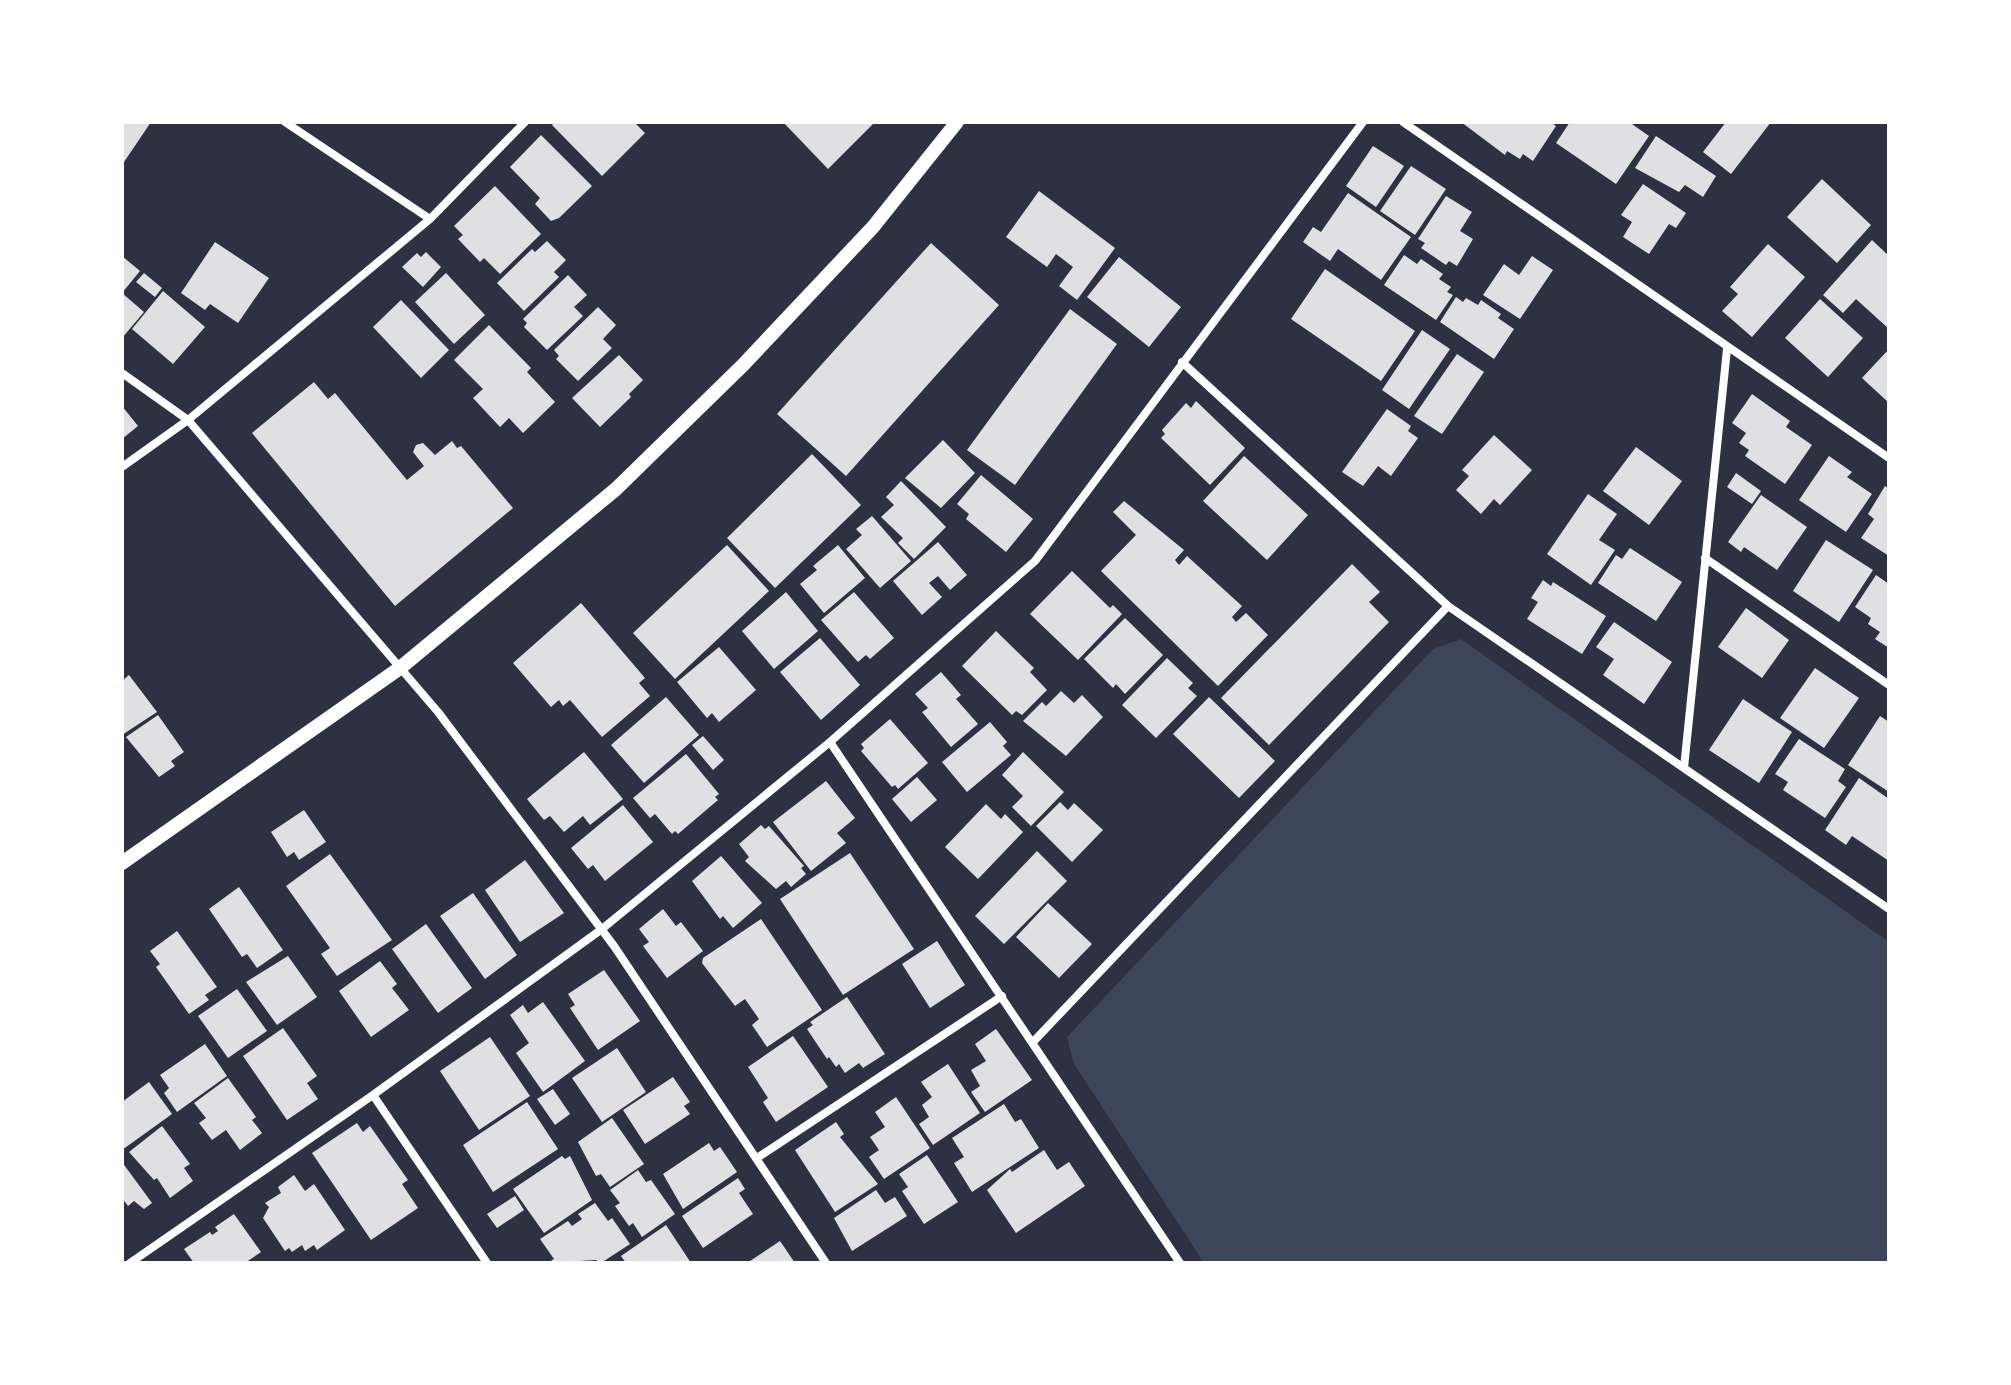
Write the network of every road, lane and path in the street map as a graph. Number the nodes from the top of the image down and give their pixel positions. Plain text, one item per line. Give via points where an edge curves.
1 (285, 122) edge
2 (525, 122) edge
3 (957, 122) edge
4 (1363, 122) edge
5 (1403, 122) edge
6 (430, 219) junction
7 (1727, 349) junction
8 (1182, 362) junction
9 (122, 373) edge
10 (188, 420) junction
11 (1889, 458) edge
12 (122, 467) edge
13 (1705, 558) junction
14 (1448, 606) junction
15 (400, 668) junction
16 (1889, 685) edge
17 (830, 742) junction
18 (1684, 768) junction
19 (122, 863) edge
20 (1889, 909) edge
21 (602, 929) junction
22 (1002, 996) junction
23 (1033, 1042) junction
24 (373, 1095) junction
25 (757, 1158) junction
26 (145, 1253) junction
27 (130, 1263) edge
28 (152, 1263) edge
29 (487, 1263) edge
30 (826, 1263) edge
31 (1180, 1263) edge

1 - 6 street
2 - 6 street
3 - 15 street via 873,227 711,396 616,489
4 - 8 street
5 - 7 street
6 - 10 street
7 - 11 street
7 - 13 street
8 - 14 street
8 - 17 street via 1035,561
9 - 10 street
10 - 12 street
10 - 15 street
13 - 16 street
13 - 18 street
14 - 18 street
14 - 23 street
15 - 19 street
15 - 21 street
17 - 21 street
17 - 22 street
18 - 20 street
21 - 24 street
21 - 25 street
22 - 23 street
22 - 25 street
23 - 31 street
24 - 26 street
24 - 29 street
25 - 30 street
26 - 27 street
26 - 28 street

